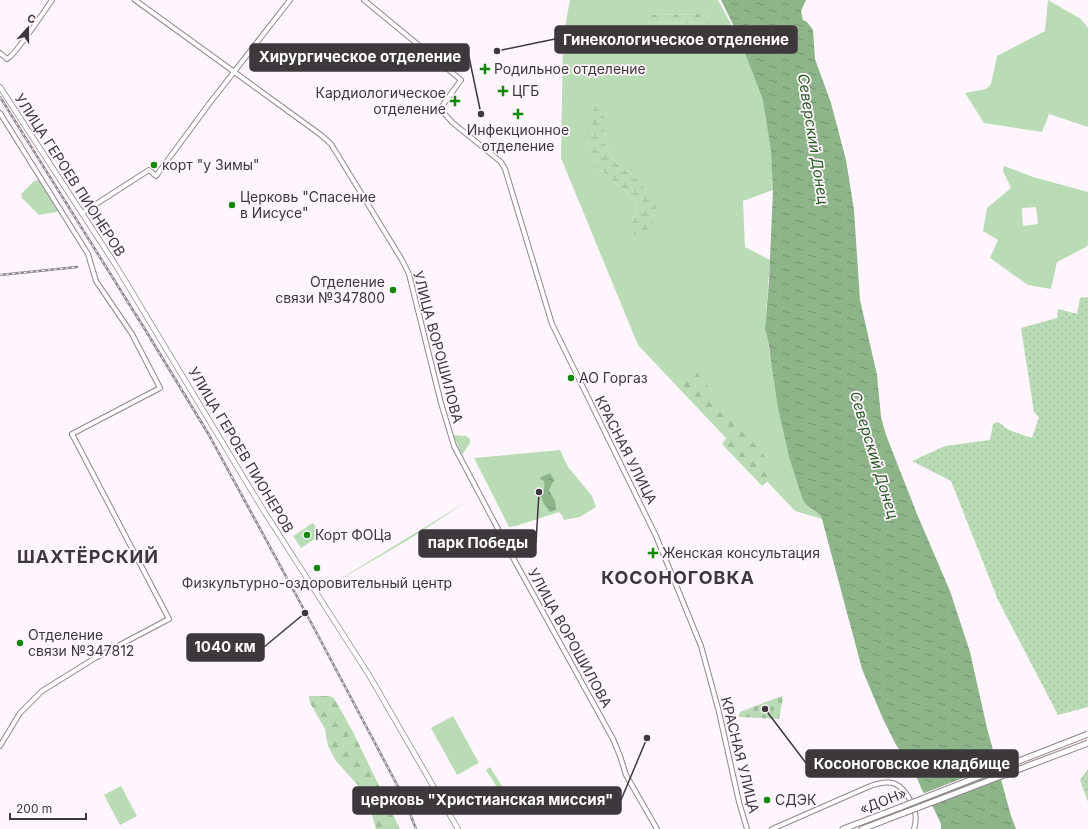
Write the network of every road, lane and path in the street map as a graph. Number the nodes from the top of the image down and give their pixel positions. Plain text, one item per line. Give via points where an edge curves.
1 (52, 0) edge
2 (135, 0) edge
3 (290, 0) edge
4 (364, 0) edge
5 (0, 54) edge
6 (234, 71) junction
7 (0, 87) edge
8 (0, 113) edge
9 (82, 213) junction
10 (1088, 734) edge
11 (1088, 743) edge
12 (0, 746) edge
13 (458, 829) edge
14 (657, 829) edge
15 (747, 829) edge
16 (772, 829) edge
17 (843, 829) edge
18 (862, 829) edge
19 (914, 829) edge

1 - 5 street via 11,57 7,59
2 - 6 street, УЛИЦА ВОРОШИЛОВА
3 - 6 street
4 - 15 street, КРАСНАЯ УЛИЦА via 461,80 440,109 453,123 501,162 505,169 552,324 656,536 700,642
6 - 9 street via 156,176 149,170
6 - 14 street, УЛИЦА ВОРОШИЛОВА via 329,142 403,263 411,280 454,446 613,738 626,775
7 - 9 main road, УЛИЦА ГЕРОЕВ ПИОНЕРОВ
8 - 12 street, УЛИЦА ГЕРОЕВ ПИОНЕРОВ via 84,247 96,281 132,334 160,388 72,434 169,619 46,687 20,712
9 - 13 main road, УЛИЦА ГЕРОЕВ ПИОНЕРОВ via 262,508 369,675
10 - 17 highway, «ДОН», bridge
11 - 18 highway, «ДОН», bridge
16 - 19 street via 885,782 897,784 906,793 916,813

